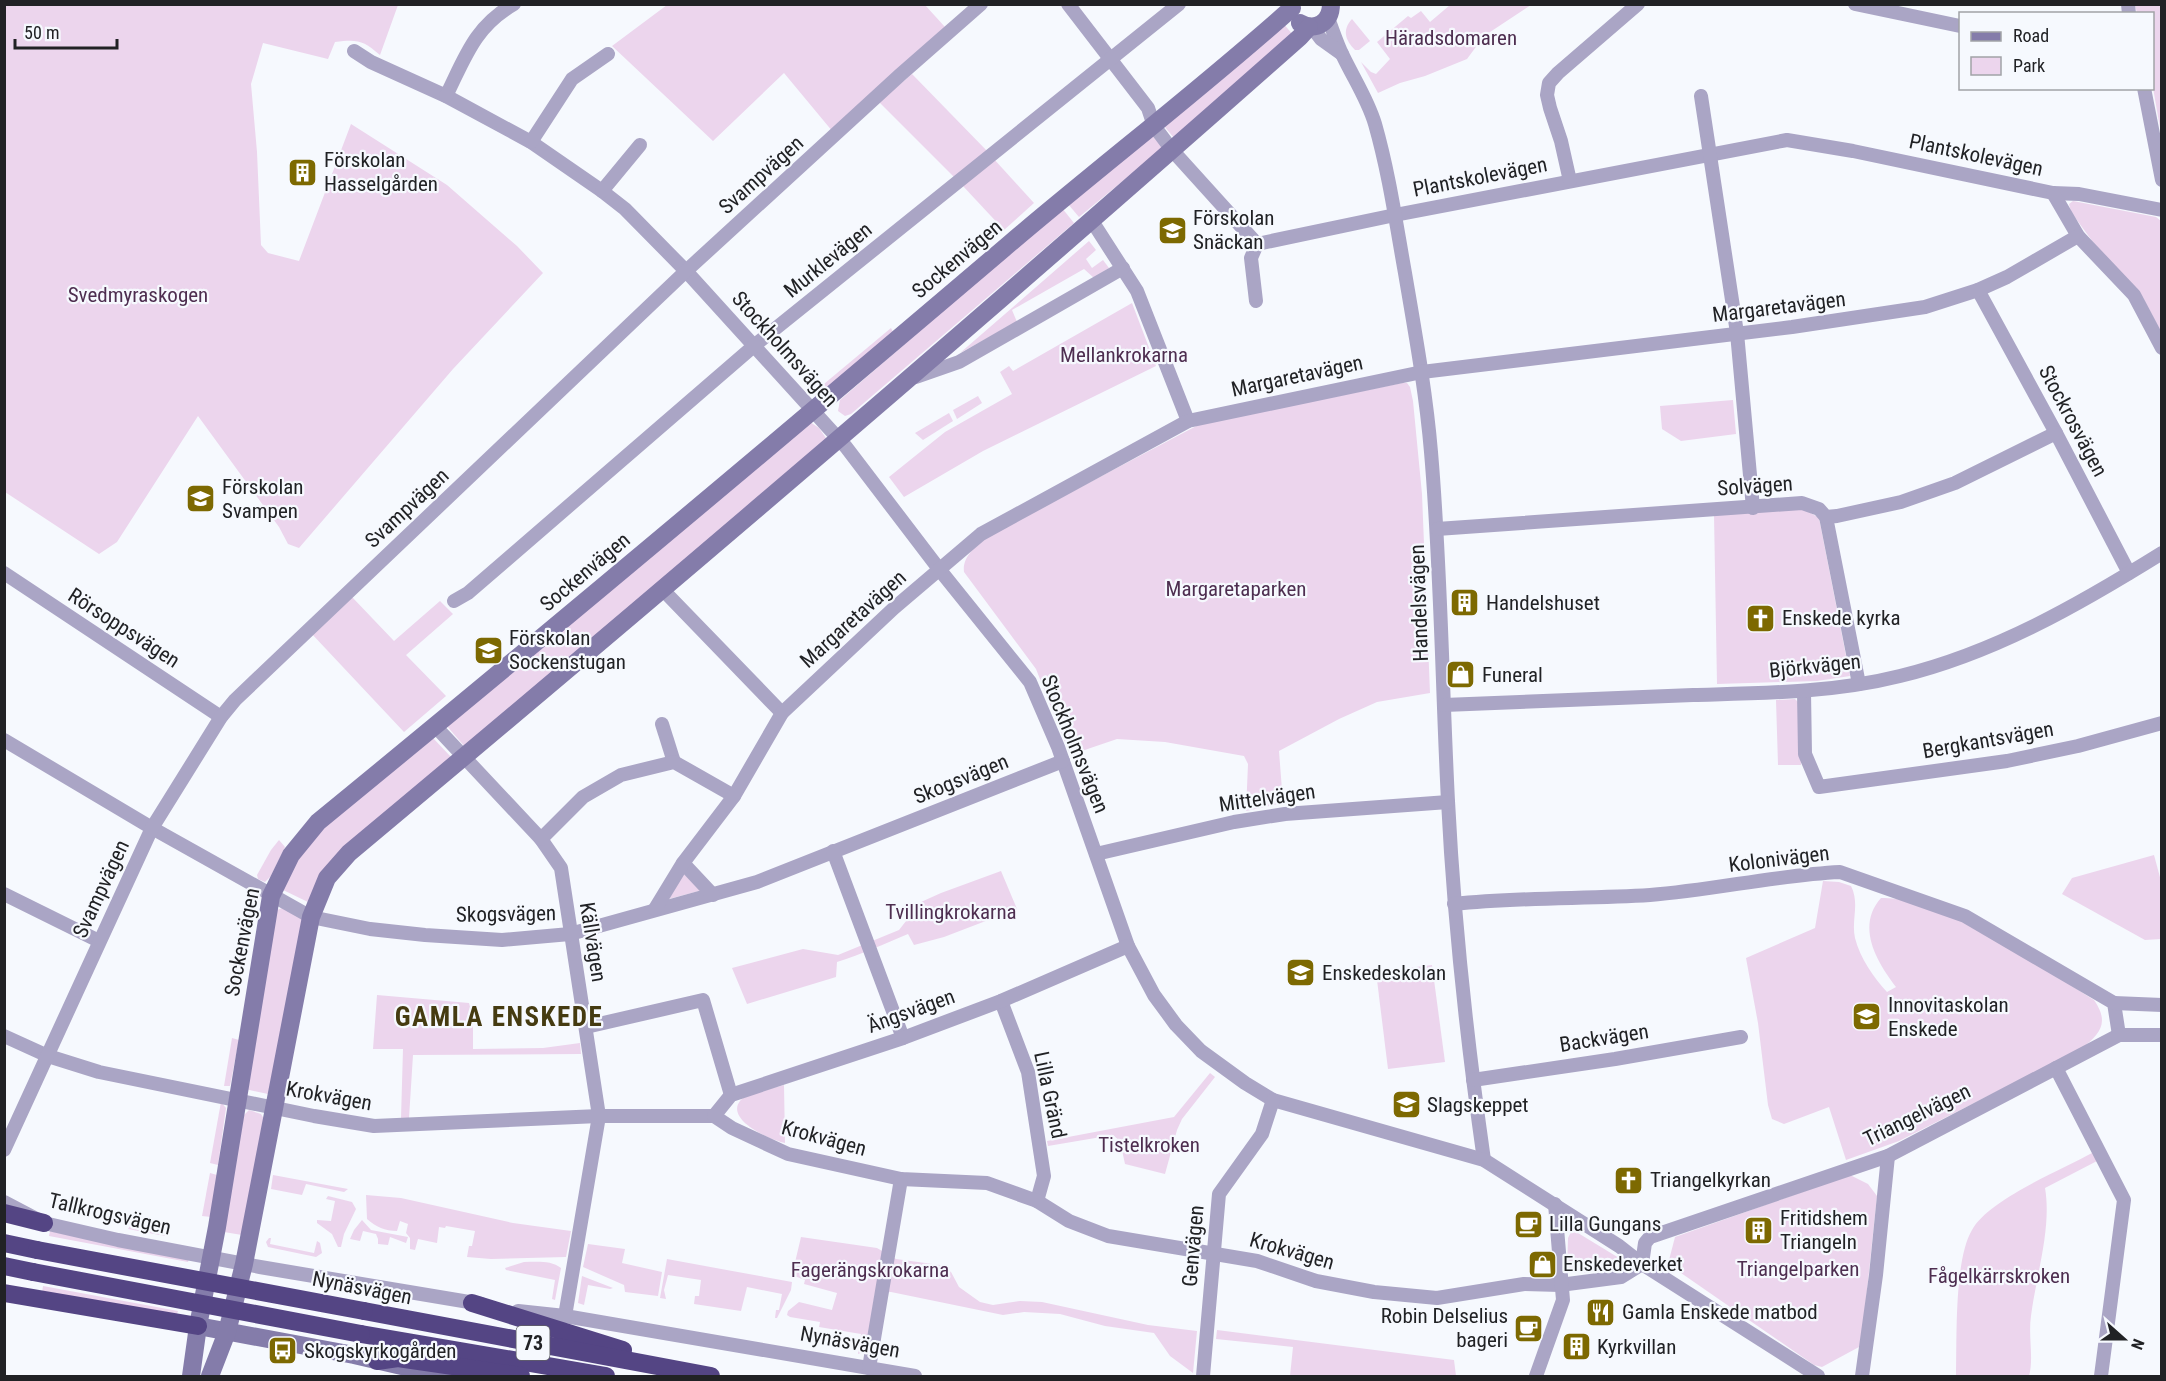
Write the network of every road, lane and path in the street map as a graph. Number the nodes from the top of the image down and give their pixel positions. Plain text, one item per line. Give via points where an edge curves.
1 (514, 4) edge
2 (981, 4) edge
3 (1068, 4) edge
4 (1179, 4) edge
5 (1638, 4) edge
6 (1855, 4) edge
7 (1292, 6) edge
8 (1324, 14) edge
9 (1959, 26) edge
10 (354, 51) dead end
11 (608, 54) dead end
12 (1109, 58) junction
13 (2144, 90) edge
14 (446, 96) junction
15 (1701, 96) dead end
16 (1154, 126) junction
17 (531, 142) junction
18 (640, 145) dead end
19 (1172, 150) junction
20 (1711, 154) junction
21 (2162, 180) edge
22 (1570, 181) junction
23 (602, 190) junction
24 (2053, 193) junction
25 (2162, 210) edge
26 (1395, 215) junction
27 (1092, 221) junction
28 (2078, 236) junction
29 (1257, 244) junction
30 (1123, 268) junction
31 (686, 271) junction
32 (1978, 290) junction
33 (1256, 301) dead end
34 (1737, 333) junction
35 (755, 345) junction
36 (2162, 348) edge
37 (1422, 372) junction
38 (909, 380) junction
39 (813, 411) junction
40 (1188, 421) junction
41 (2056, 433) junction
42 (838, 439) junction
43 (1753, 508) junction
44 (1826, 517) junction
45 (1437, 529) junction
46 (2162, 553) edge
47 (939, 569) junction
48 (4, 573) edge
49 (2128, 573) junction
50 (663, 590) junction
51 (454, 601) dead end
52 (1859, 684) junction
53 (1804, 692) junction
54 (1444, 705) junction
55 (782, 713) junction
56 (221, 717) junction
57 (2162, 723) edge
58 (662, 724) dead end
59 (435, 726) junction
60 (4, 740) edge
61 (463, 757) junction
62 (1062, 761) junction
63 (674, 762) junction
64 (734, 796) junction
65 (1448, 802) junction
66 (152, 828) junction
67 (541, 838) junction
68 (833, 850) junction
69 (1096, 854) junction
70 (683, 863) junction
71 (4, 894) edge
72 (713, 894) junction
73 (271, 896) junction
74 (1454, 904) junction
75 (655, 909) junction
76 (311, 917) junction
77 (570, 934) junction
78 (99, 941) junction
79 (1128, 946) junction
80 (1001, 1001) junction
81 (2114, 1003) junction
82 (2162, 1005) edge
83 (586, 1027) junction
84 (2119, 1035) junction
85 (2162, 1035) edge
86 (4, 1036) edge
87 (1742, 1037) dead end
88 (903, 1038) junction
89 (48, 1056) junction
90 (2055, 1068) junction
91 (1473, 1080) junction
92 (731, 1095) junction
93 (237, 1100) junction
94 (1273, 1100) junction
95 (273, 1108) junction
96 (599, 1116) junction
97 (714, 1116) junction
98 (4, 1150) edge
99 (1888, 1156) junction
100 (1484, 1161) junction
101 (901, 1179) junction
102 (1037, 1201) junction
103 (4, 1202) edge
104 (1555, 1204) junction
105 (4, 1213) edge
106 (44, 1223) junction
107 (4, 1243) edge
108 (1213, 1252) junction
109 (210, 1257) junction
110 (244, 1264) junction
111 (1642, 1264) junction
112 (4, 1266) edge
113 (1560, 1285) junction
114 (4, 1293) edge
115 (472, 1303) junction
116 (565, 1316) junction
117 (198, 1326) junction
118 (226, 1332) junction
119 (377, 1361) junction
120 (870, 1368) junction
121 (706, 1376) edge
122 (191, 1377) edge
123 (210, 1377) edge
124 (445, 1377) edge
125 (521, 1377) edge
126 (606, 1377) edge
127 (915, 1377) edge
128 (1203, 1377) edge
129 (1536, 1377) edge
130 (1818, 1377) edge
131 (1862, 1377) edge
132 (2101, 1377) edge

1 - 14 street via 486,24
2 - 31 street, Svampvägen
3 - 12 street
4 - 12 street, Murklevägen
5 - 22 street via 1549,82 1550,108
6 - 9 street
7 - 8 street, Sockenvägen via 1299,22
7 - 16 street, Sockenvägen
8 - 19 street
8 - 26 street, Handelsvägen via 1321,39 1342,54 1374,122
10 - 14 street, Stockholmsvägen
11 - 17 street via 572,79
12 - 16 street via 1148,108
12 - 35 street, Murklevägen
13 - 21 street
14 - 17 street, Stockholmsvägen
15 - 20 street
16 - 19 street
16 - 39 street, Sockenvägen
17 - 23 street, Stockholmsvägen
18 - 23 street
19 - 27 street
19 - 29 street
20 - 22 street, Plantskolevägen
20 - 24 street, Plantskolevägen via 1787,140
20 - 34 street
22 - 26 street, Plantskolevägen
23 - 31 street, Stockholmsvägen
24 - 25 street, Plantskolevägen via 2079,194
24 - 28 street
26 - 29 street, Plantskolevägen
26 - 37 street, Handelsvägen
27 - 30 street
27 - 38 street
28 - 32 street, Margaretavägen
28 - 36 street via 2134,295
29 - 33 street via 1251,258
30 - 38 street via 959,362
30 - 40 street via 1137,291
31 - 35 street, Stockholmsvägen
31 - 56 street, Svampvägen
32 - 34 street, Margaretavägen via 1925,307
32 - 41 street, Stockrosvägen
34 - 37 street, Margaretavägen
34 - 43 street
35 - 39 street, Stockholmsvägen
35 - 51 street, Murklevägen via 505,562
37 - 40 street, Margaretavägen
37 - 45 street, Handelsvägen
38 - 42 street
39 - 42 street, Stockholmsvägen
39 - 59 street, Sockenvägen
40 - 47 street, Margaretavägen via 981,534
41 - 44 street via 1955,483 1901,502
41 - 49 street, Stockrosvägen
42 - 47 street, Stockholmsvägen
42 - 50 street
43 - 44 street, Solvägen via 1802,503 1819,509
43 - 45 street, Solvägen
44 - 52 street
45 - 54 street, Handelsvägen
46 - 49 street, Björkvägen
47 - 55 street, Margaretavägen
47 - 62 street, Stockholmsvägen via 1030,682
48 - 56 street, Rörsoppsvägen
49 - 52 street, Björkvägen via 2009,638 1900,676
50 - 55 street
50 - 61 street
52 - 53 street, Björkvägen
53 - 54 street, Björkvägen
53 - 57 street, Bergkantsvägen via 1805,754 1819,787 2007,761
54 - 65 street, Handelsvägen
55 - 64 street, Margaretavägen
56 - 66 street, Svampvägen
58 - 63 street
59 - 61 street, Källvägen
59 - 73 street, Sockenvägen via 318,822 291,855
60 - 66 street, Skogsvägen
61 - 67 street, Källvägen
61 - 76 street via 349,853 327,878
62 - 68 street, Skogsvägen
62 - 69 street, Stockholmsvägen
63 - 64 street
63 - 67 street via 621,775 584,797
64 - 70 street, Margaretavägen
65 - 69 street, Mittelvägen via 1285,814
65 - 74 street, Handelsvägen
66 - 73 street, Skogsvägen
66 - 78 street, Svampvägen
67 - 77 street, Källvägen via 561,868
68 - 72 street, Skogsvägen via 758,882
68 - 88 street
69 - 79 street, Stockholmsvägen
70 - 72 street
70 - 75 street, Margaretavägen
71 - 78 street
72 - 75 street, Skogsvägen
73 - 76 street, Skogsvägen
73 - 93 street, Sockenvägen
74 - 81 street, Kolonivägen via 1649,895 1840,872 1965,916
74 - 91 street, Handelsvägen
75 - 77 street, Skogsvägen
76 - 77 street, Skogsvägen via 436,936 502,940
76 - 95 street
77 - 83 street, Källvägen
78 - 89 street, Svampvägen
79 - 80 street, Ängsvägen
79 - 94 street, Stockholmsvägen via 1154,995 1176,1024 1210,1058
80 - 88 street, Ängsvägen
80 - 102 street, Lilla Gränd via 1028,1072 1044,1176
81 - 82 street, Kolonivägen
81 - 84 street
83 - 92 street via 702,1000
83 - 96 street, Källvägen
84 - 85 street
84 - 90 street, Triangelvägen
86 - 89 street, Krokvägen
87 - 91 street, Backvägen
88 - 92 street, Ängsvägen
89 - 93 street, Krokvägen via 99,1072
89 - 98 street, Svampvägen
90 - 99 street, Triangelvägen
90 - 132 street via 2124,1200
91 - 100 street, Handelsvägen
92 - 97 street
93 - 95 street, Krokvägen
93 - 109 street, Sockenvägen
94 - 100 street, Stockholmsvägen
94 - 108 street, Genvägen via 1262,1134 1219,1194
95 - 96 street, Krokvägen via 374,1126
95 - 110 street
96 - 97 street, Krokvägen
96 - 116 street, Källvägen
97 - 101 street, Krokvägen via 788,1154
99 - 111 street, Triangelvägen via 1650,1237 1645,1243
99 - 131 street
100 - 104 street, Stockholmsvägen
101 - 102 street, Krokvägen via 987,1182
101 - 120 street
102 - 108 street, Krokvägen via 1069,1221 1108,1236
103 - 106 street, Tallkrogsvägen
104 - 111 street, Stockholmsvägen
104 - 113 street
105 - 106 highway
106 - 109 street, Tallkrogsvägen
107 - 121 highway, Nynäsvägen / 73, bridge
108 - 113 street, Krokvägen via 1257,1261 1316,1281 1437,1298 1524,1284
108 - 128 street, Genvägen
109 - 110 street, Nynäsvägen
109 - 117 street, Sockenvägen
110 - 115 street, Nynäsvägen
110 - 118 street
111 - 113 street via 1621,1277
111 - 130 street, Stockholmsvägen
112 - 126 highway, 73, bridge
113 - 129 street via 1563,1300
114 - 117 highway
115 - 116 street, Nynäsvägen
115 - 121 highway
116 - 120 street, Nynäsvägen
117 - 118 street
117 - 122 street, Sockenvägen
118 - 119 street
118 - 123 street
119 - 124 street
119 - 125 highway via 398,1358
120 - 127 street, Nynäsvägen

